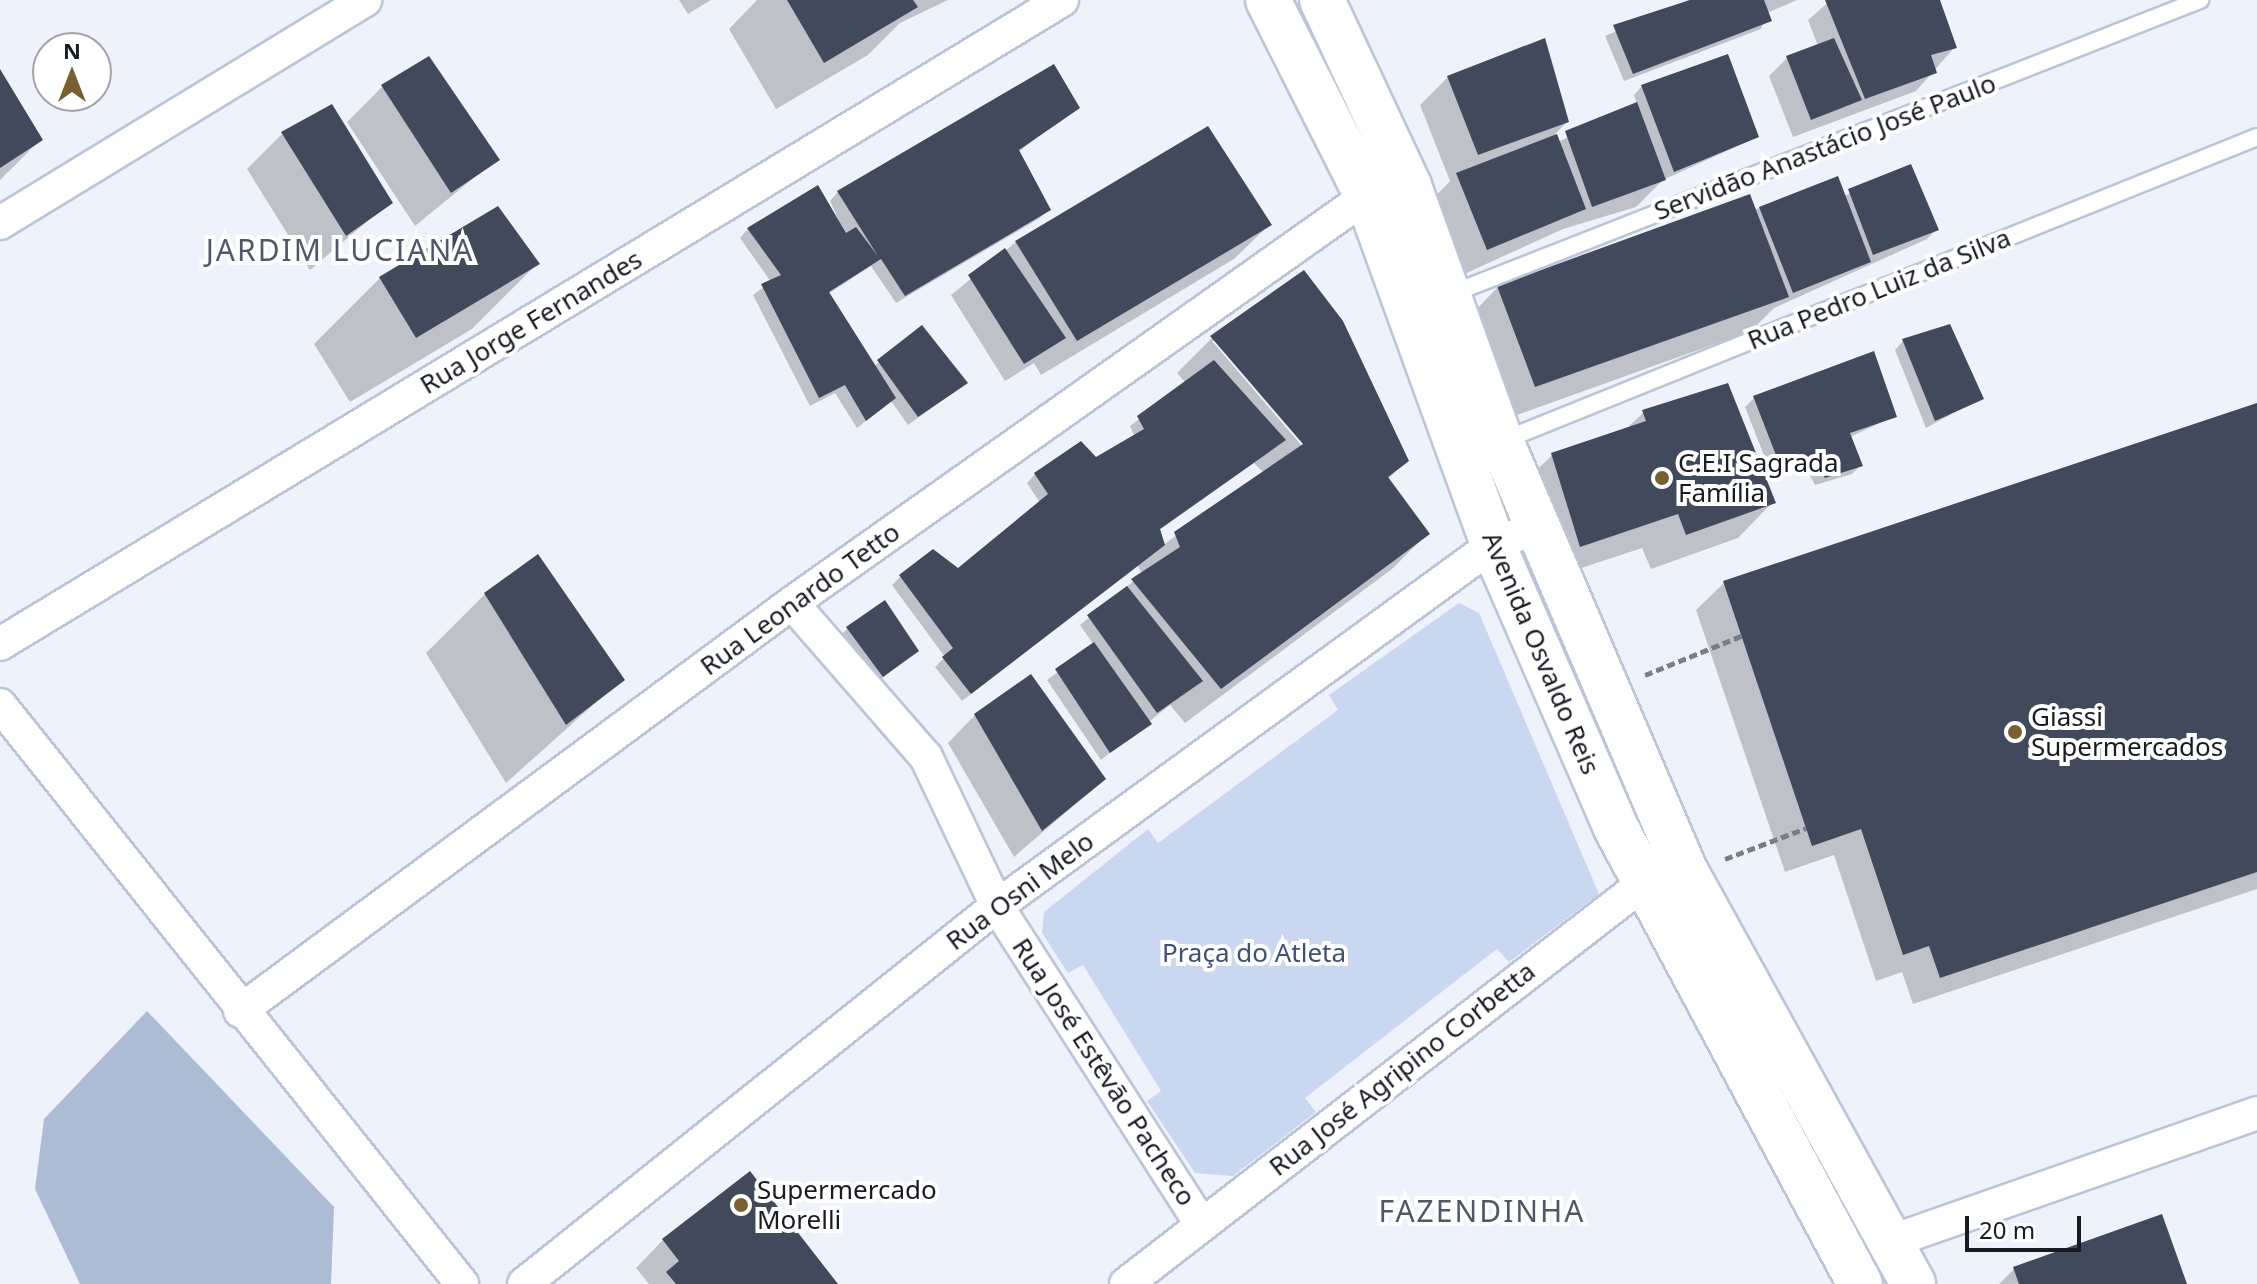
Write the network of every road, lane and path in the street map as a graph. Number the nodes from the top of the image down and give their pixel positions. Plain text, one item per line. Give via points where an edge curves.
1 (365, 0) edge
2 (1062, 0) edge
3 (1268, 0) edge
4 (1322, 0) edge
5 (2200, 0) edge
6 (2257, 137) edge
7 (1367, 196) junction
8 (0, 223) edge
9 (1449, 295) junction
10 (1501, 441) junction
11 (1537, 527) junction
12 (1493, 545) junction
13 (792, 603) junction
14 (1741, 636) dead end
15 (0, 644) edge
16 (1607, 690) junction
17 (0, 705) edge
18 (1806, 828) dead end
19 (1683, 866) junction
20 (1642, 883) junction
21 (997, 906) junction
22 (1753, 989) junction
23 (240, 1011) junction
24 (1728, 1043) junction
25 (2257, 1113) edge
26 (1202, 1225) junction
27 (1889, 1242) junction
28 (462, 1284) edge
29 (524, 1284) edge
30 (1126, 1284) edge
31 (1860, 1284) edge
32 (1913, 1284) edge

1 - 8 street
2 - 15 street, Rua Jorge Fernandes
3 - 7 main road, Avenida Osvaldo Reis
4 - 9 main road, Avenida Osvaldo Reis via 1391,144
5 - 9 lane, Servidão Anastácio José Paulo
6 - 10 lane, Rua Pedro Luiz da Silva
7 - 12 main road, Avenida Osvaldo Reis
7 - 13 street, Rua Leonardo Tetto
9 - 10 main road, Avenida Osvaldo Reis
10 - 11 main road, Avenida Osvaldo Reis
11 - 12 street, Rua Osni Melo
11 - 16 main road, Avenida Osvaldo Reis
12 - 20 main road, Avenida Osvaldo Reis
12 - 21 street, Rua Osni Melo
13 - 21 street, Rua José Estêvão Pacheco via 926,757
13 - 23 street, Rua Leonardo Tetto
14 - 16 path
16 - 19 main road, Avenida Osvaldo Reis
17 - 23 street
18 - 19 path
19 - 20 street, Rua José Agripino Corbetta
19 - 22 main road, Avenida Osvaldo Reis
20 - 24 main road, Avenida Osvaldo Reis
20 - 26 street, Rua José Agripino Corbetta
21 - 26 street, Rua José Estêvão Pacheco
21 - 29 street, Rua Osni Melo
22 - 24 lane via 1733,1009
22 - 27 main road, Avenida Osvaldo Reis
23 - 28 street
24 - 31 main road, Avenida Osvaldo Reis
25 - 27 street
26 - 30 street, Rua José Agripino Corbetta
27 - 32 main road, Avenida Osvaldo Reis

